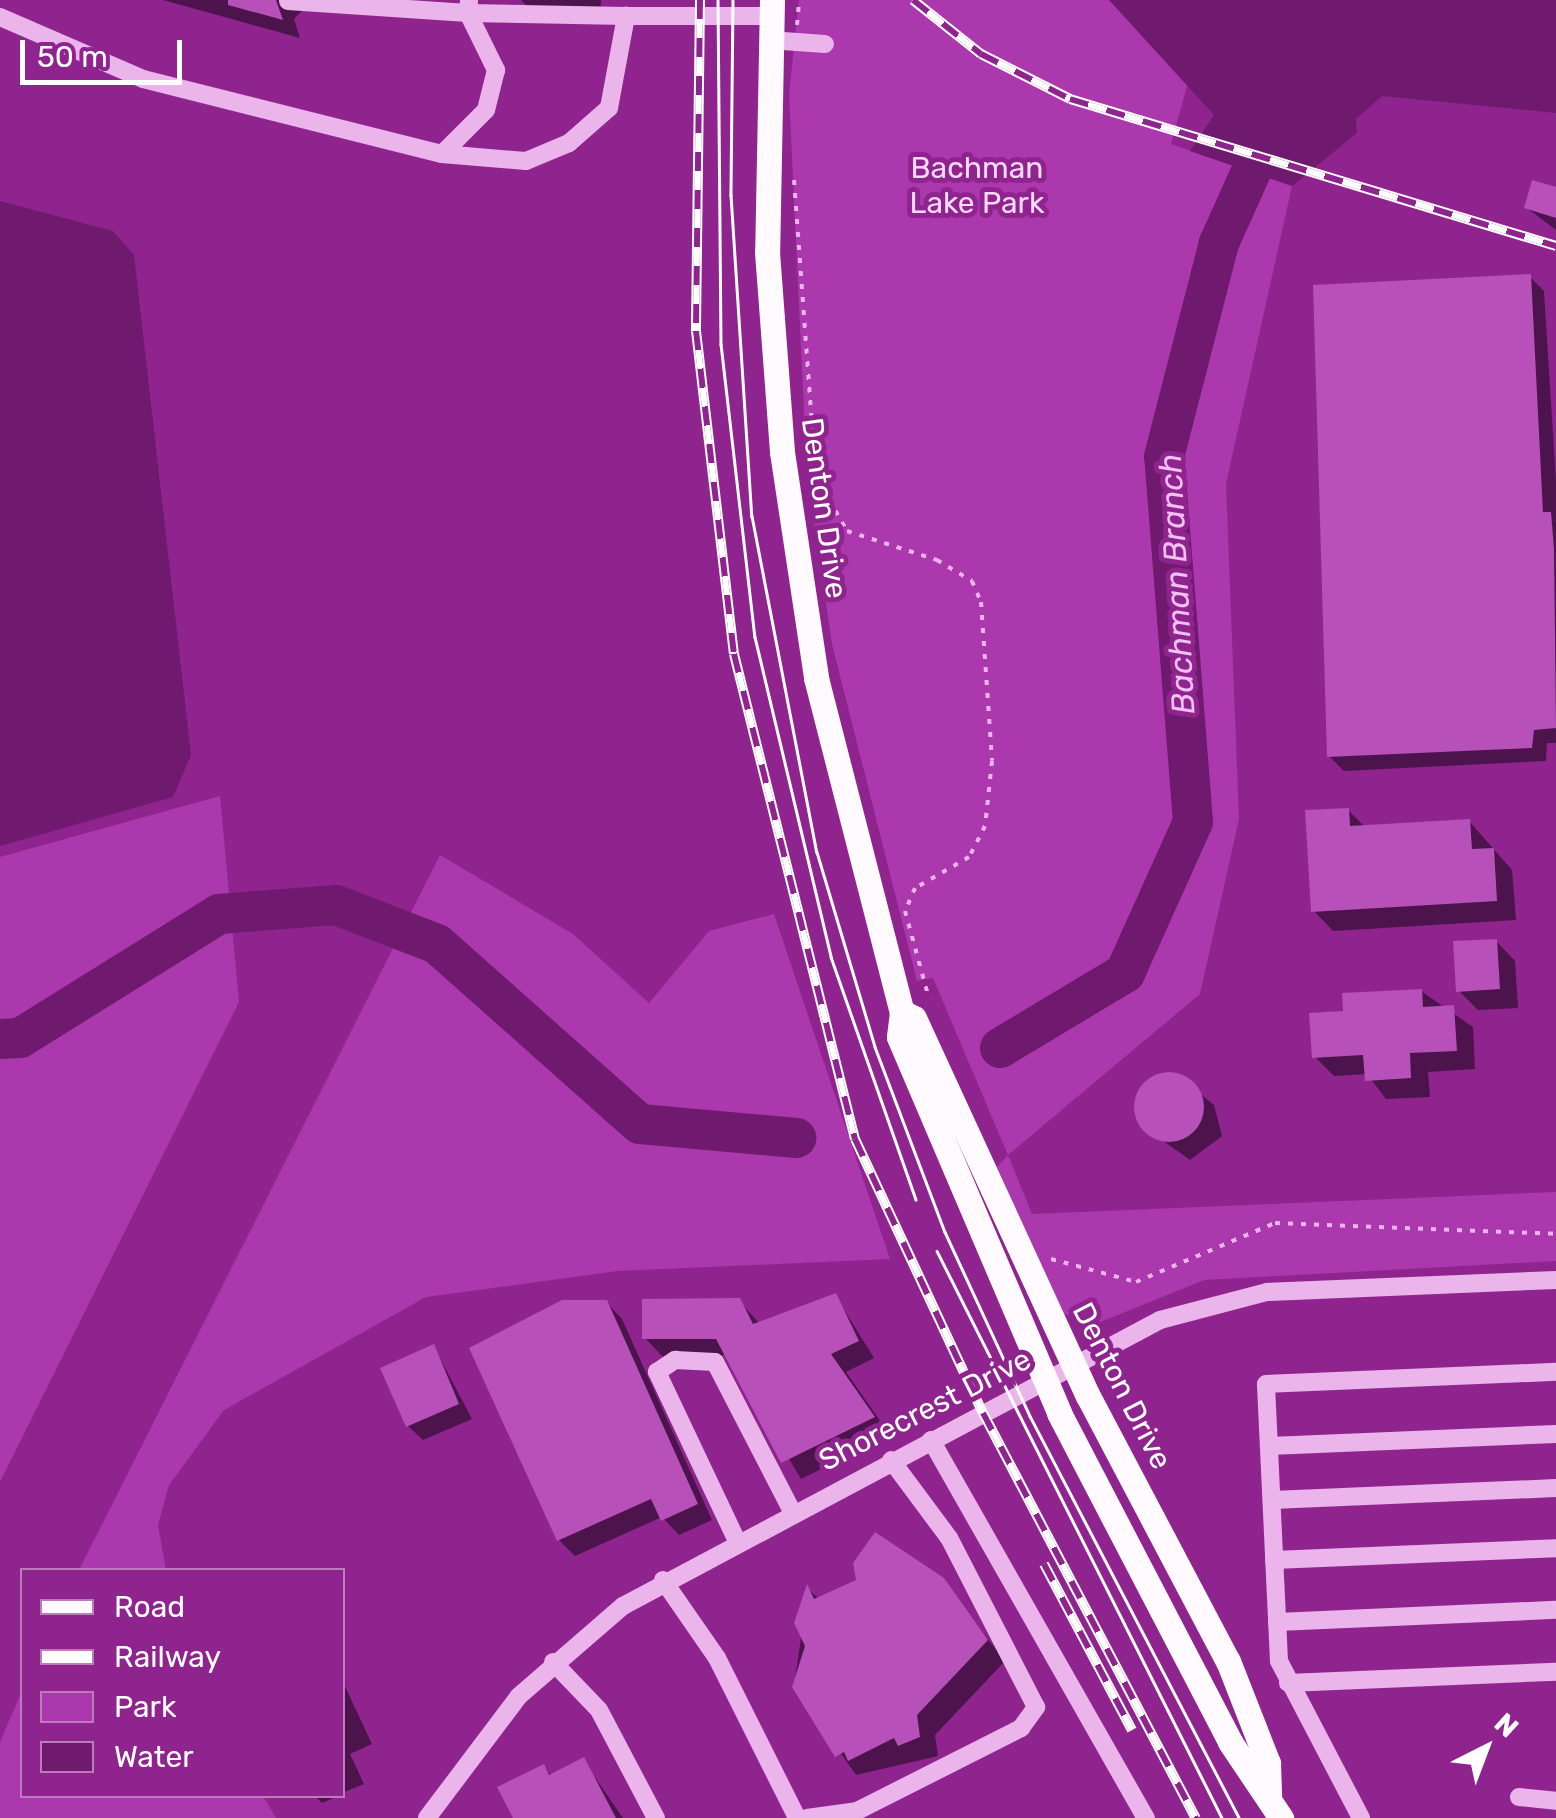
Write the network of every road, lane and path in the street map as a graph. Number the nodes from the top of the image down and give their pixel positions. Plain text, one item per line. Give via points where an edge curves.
1 (288, 0) edge
2 (799, 0) edge
3 (468, 7) edge
4 (616, 11) edge
5 (0, 17) edge
6 (770, 19) edge
7 (796, 42) junction
8 (825, 44) dead end
9 (442, 154) junction
10 (794, 166) dead end
11 (906, 924) dead end
12 (902, 1012) junction
13 (1556, 1234) edge
14 (1040, 1253) dead end
15 (1556, 1280) edge
16 (1073, 1364) junction
17 (1556, 1372) edge
18 (1043, 1380) junction
19 (1556, 1434) edge
20 (931, 1440) junction
21 (1269, 1446) junction
22 (891, 1460) junction
23 (1556, 1488) edge
24 (1272, 1500) junction
25 (791, 1510) junction
26 (736, 1539) junction
27 (1556, 1548) edge
28 (1274, 1560) junction
29 (663, 1580) junction
30 (1556, 1610) edge
31 (1277, 1622) junction
32 (553, 1662) junction
33 (1556, 1672) edge
34 (1288, 1684) junction
35 (1519, 1796) dead end
36 (1556, 1801) edge
37 (1275, 1807) edge
38 (1139, 1815) edge
39 (427, 1818) edge
40 (656, 1818) edge
41 (797, 1818) edge
42 (807, 1818) edge
43 (1361, 1818) edge

1 - 3 street
2 - 7 path
3 - 4 street
3 - 9 street via 496,70 486,110
4 - 6 street
4 - 9 street via 609,108 569,143 526,161
5 - 9 street via 144,79
6 - 7 street
6 - 12 main road, Denton Drive via 768,252 784,467 816,678
7 - 8 street
10 - 11 path via 816,477 847,531 937,560 972,582 982,602 992,761 985,826 969,856 915,888
12 - 16 main road, Denton Drive via 914,1018
12 - 18 main road, Denton Drive via 898,1037
13 - 14 path via 1274,1223 1226,1236 1171,1273 1136,1282
15 - 16 street, Shorecrest Drive via 1233,1298 1160,1320
16 - 18 street, Shorecrest Drive
16 - 37 main road, Denton Drive via 1228,1661 1268,1762
17 - 21 street via 1266,1384
18 - 20 street, Shorecrest Drive
18 - 37 main road, Denton Drive via 1230,1742
19 - 21 street
20 - 22 street, Shorecrest Drive
20 - 38 street
21 - 24 street
22 - 25 street, Shorecrest Drive
22 - 42 street via 949,1538 1032,1690 1033,1716 857,1810
23 - 24 street
24 - 28 street
25 - 26 street, Shorecrest Drive
25 - 26 street via 715,1362 675,1360 657,1372
26 - 29 street, Shorecrest Drive
27 - 28 street
28 - 31 street
29 - 32 street, Shorecrest Drive
29 - 41 street via 718,1658
30 - 31 street
31 - 34 street
32 - 39 street, Shorecrest Drive
32 - 40 street via 600,1710
33 - 34 street
34 - 43 street
35 - 36 street

